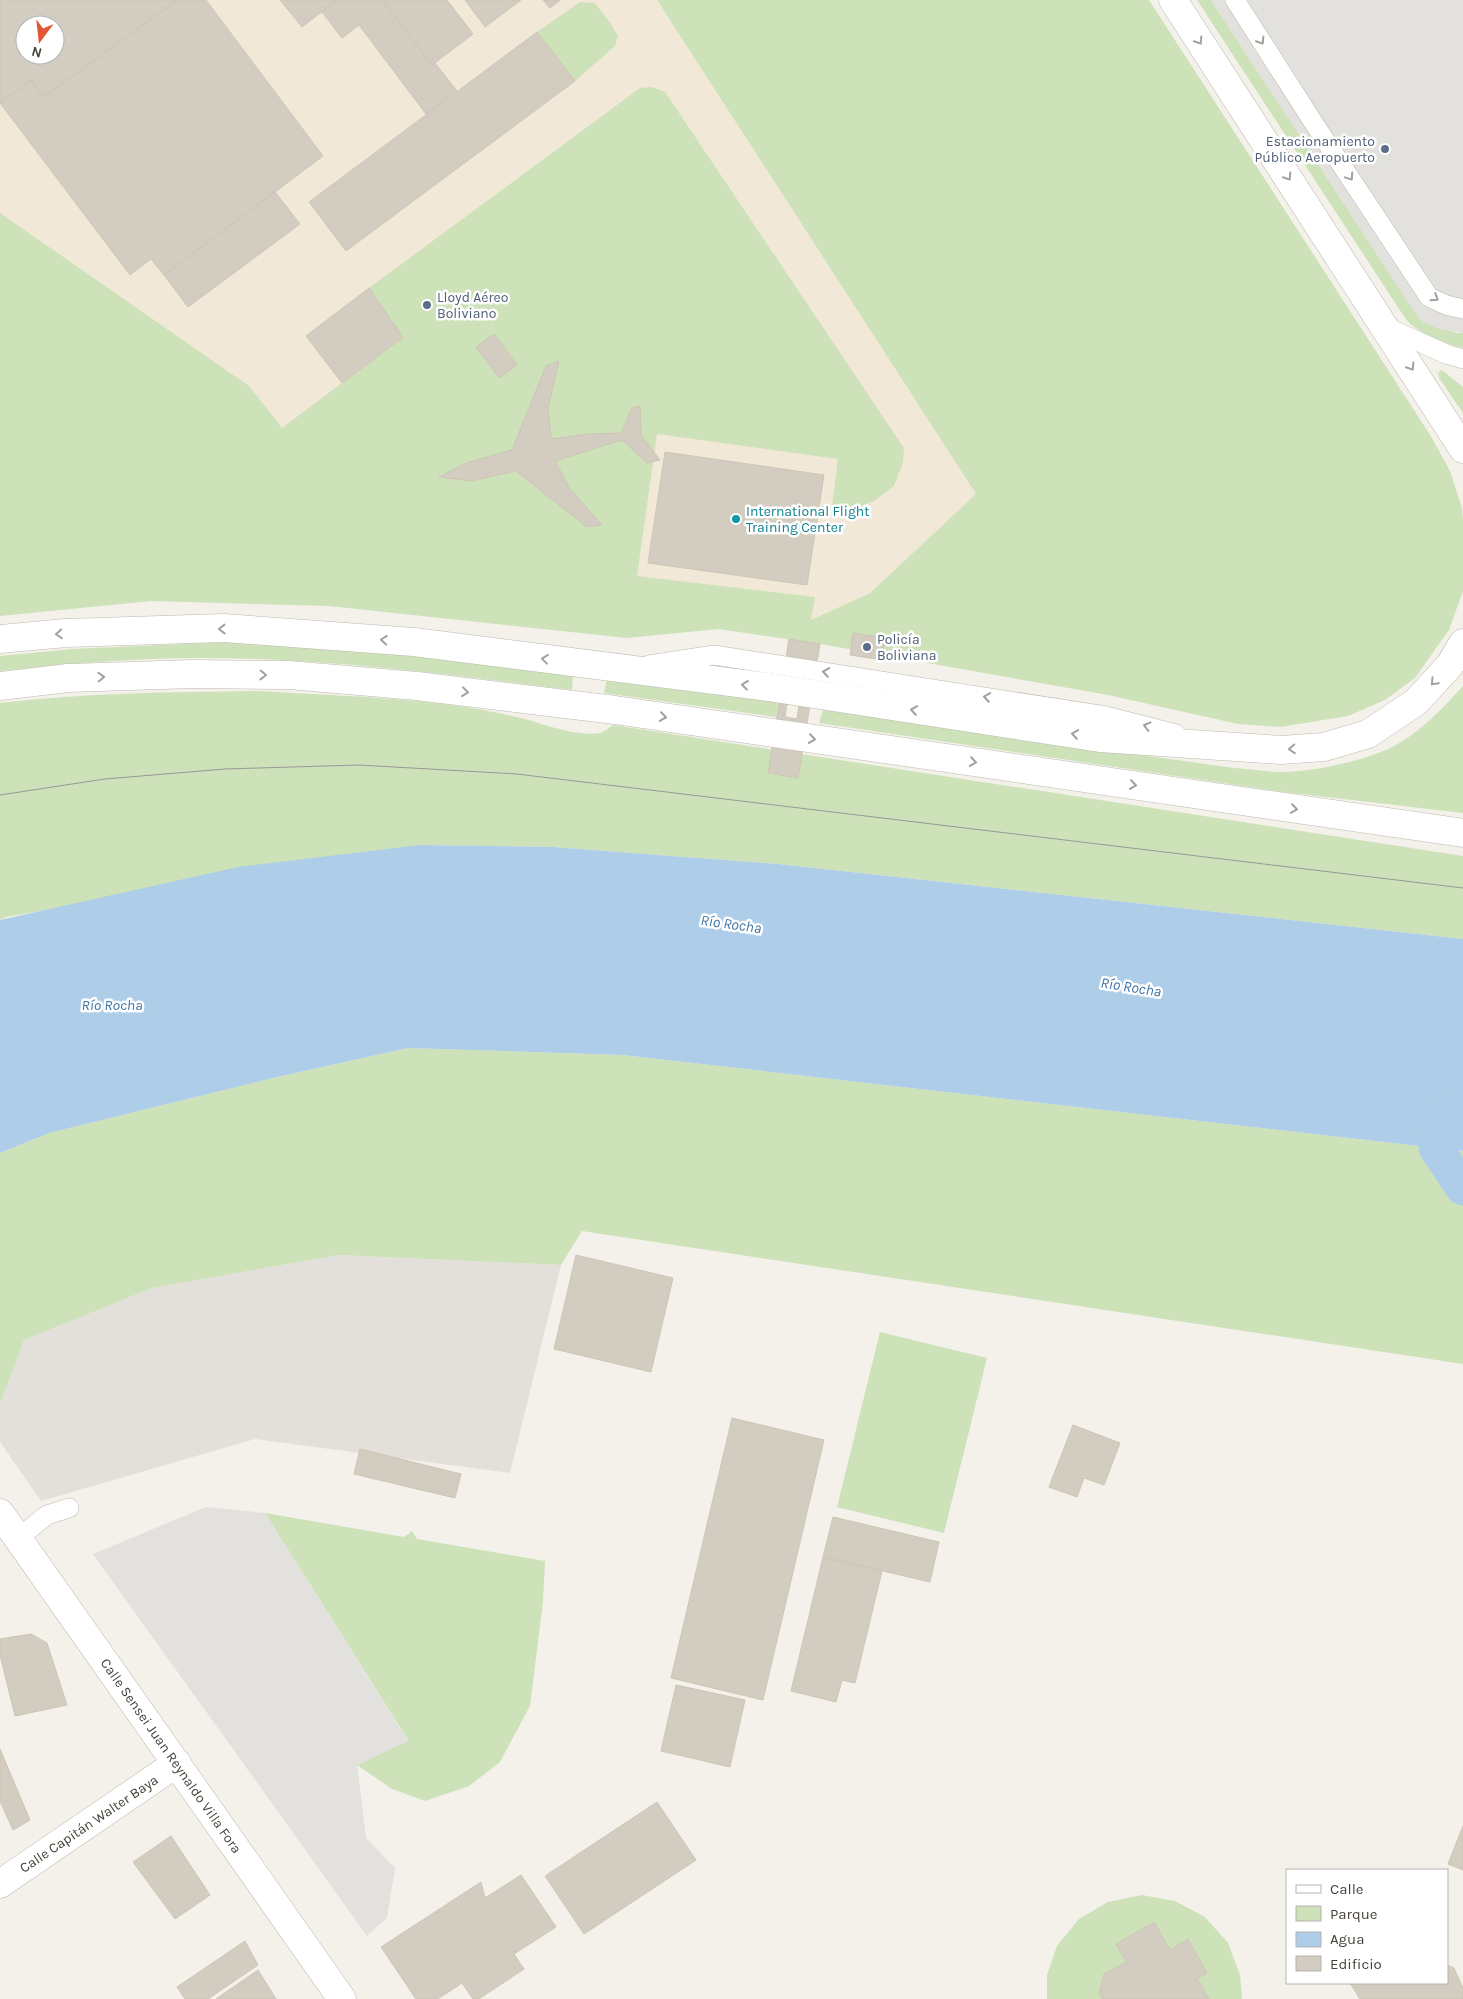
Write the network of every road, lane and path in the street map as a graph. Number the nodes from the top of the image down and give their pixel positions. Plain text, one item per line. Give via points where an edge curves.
1 (1173, 0) edge
2 (1235, 0) edge
3 (1463, 309) edge
4 (1384, 326) junction
5 (1454, 357) edge
6 (1463, 368) edge
7 (1463, 449) edge
8 (0, 639) edge
9 (1463, 643) edge
10 (593, 666) junction
11 (0, 686) edge
12 (588, 707) junction
13 (1463, 833) edge
14 (69, 1508) dead end
15 (0, 1513) edge
16 (9, 1540) edge
17 (177, 1763) junction
18 (0, 1884) edge
19 (342, 1999) edge

1 -> 4 street
2 -> 3 lane via 1430,297
4 - 5 lane
4 -> 7 street
5 - 6 lane
10 -> 8 street via 414,642 224,628 66,633
9 -> 10 street via 1450,665 1416,702 1368,734 1324,747 1281,750 1100,738 768,687
10 - 12 street
11 -> 12 street via 68,678 193,674 288,676 417,686
12 -> 13 street
14 - 16 lane via 47,1515
15 - 16 street, Calle Sensei Juan Reynaldo Villa Fora
16 - 17 street, Calle Sensei Juan Reynaldo Villa Fora
17 - 18 street, Calle Capitán Walter Baya
17 - 19 street, Calle Sensei Juan Reynaldo Villa Fora

